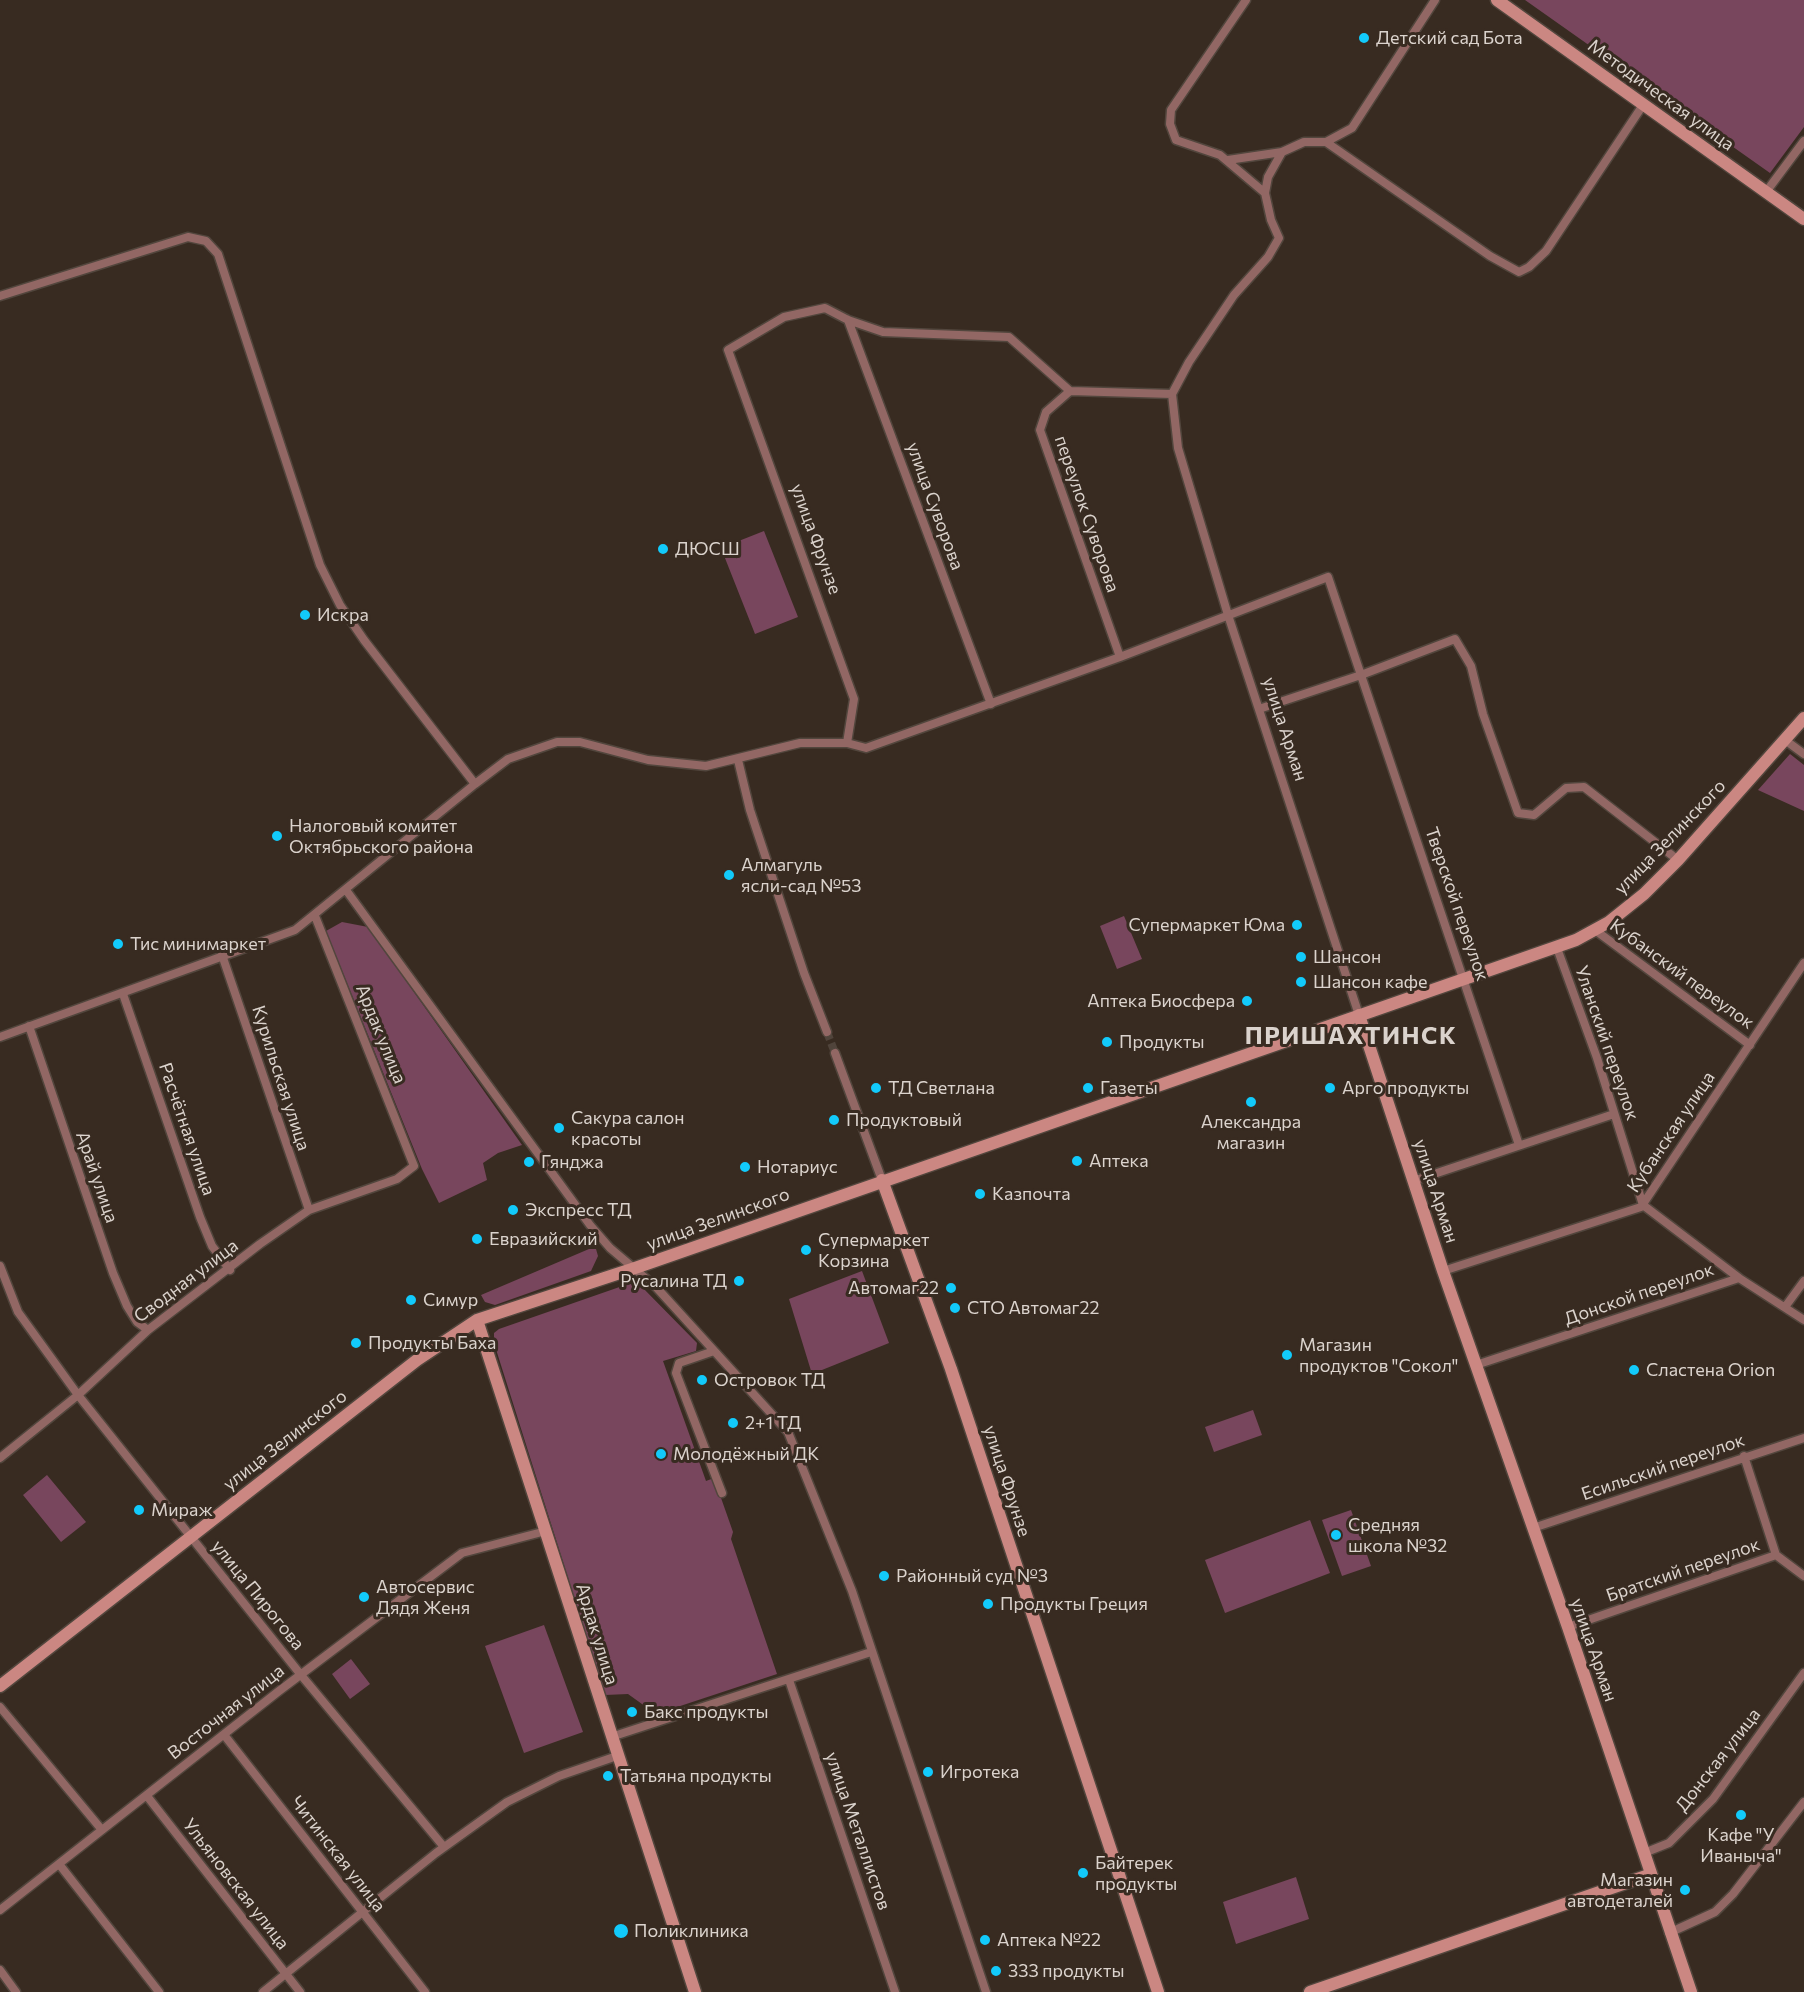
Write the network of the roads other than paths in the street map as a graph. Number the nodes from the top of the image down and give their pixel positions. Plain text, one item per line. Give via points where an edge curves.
1 (1246, 0) edge
2 (1435, 0) edge
3 (1497, 0) edge
4 (1644, 105) junction
5 (1804, 141) edge
6 (1326, 142) junction
7 (1282, 152) junction
8 (1228, 160) junction
9 (1766, 192) junction
10 (1265, 193) junction
11 (1804, 219) edge
12 (0, 296) edge
13 (848, 320) junction
14 (1070, 391) junction
15 (1172, 394) junction
16 (1228, 615) junction
17 (1120, 657) junction
18 (1361, 675) junction
19 (991, 704) junction
20 (1259, 709) junction
21 (1804, 718) edge
22 (1785, 740) junction
23 (847, 743) junction
24 (1804, 754) edge
25 (738, 760) junction
26 (475, 784) junction
27 (1678, 860) junction
28 (346, 890) junction
29 (315, 916) junction
30 (1595, 930) junction
31 (1557, 948) junction
32 (222, 955) junction
33 (1804, 963) edge
34 (1466, 980) junction
35 (123, 994) junction
36 (1359, 1015) junction
37 (29, 1026) junction
38 (827, 1032) tunnel mouth
39 (0, 1037) edge
40 (1750, 1045) junction
41 (835, 1053) tunnel mouth
42 (1614, 1114) junction
43 (1519, 1144) junction
44 (414, 1166) joint
45 (882, 1180) junction
46 (1413, 1181) junction
47 (1643, 1205) junction
48 (309, 1210) junction
49 (0, 1266) edge
50 (635, 1268) junction
51 (230, 1270) junction
52 (1443, 1271) junction
53 (1739, 1278) junction
54 (1804, 1281) edge
55 (1785, 1307) junction
56 (477, 1320) junction
57 (1804, 1320) edge
58 (148, 1330) junction
59 (714, 1351) junction
60 (1476, 1365) junction
61 (78, 1395) junction
62 (1804, 1438) edge
63 (1, 1454) edge
64 (1744, 1456) junction
65 (722, 1493) dead end
66 (1533, 1528) junction
67 (546, 1531) junction
68 (190, 1536) junction
69 (1776, 1555) junction
70 (1804, 1575) edge
71 (1568, 1627) junction
72 (871, 1652) junction
73 (1804, 1673) edge
74 (301, 1675) junction
75 (789, 1680) junction
76 (0, 1686) edge
77 (0, 1707) edge
78 (225, 1736) junction
79 (611, 1737) junction
80 (617, 1756) junction
81 (147, 1796) junction
82 (1804, 1802) edge
83 (102, 1830) junction
84 (444, 1847) junction
85 (1644, 1853) junction
86 (59, 1864) junction
87 (1649, 1875) junction
88 (0, 1910) edge
89 (364, 1913) junction
90 (1669, 1933) junction
91 (0, 1971) edge
92 (286, 1974) junction
93 (16, 1992) edge
94 (159, 1992) edge
95 (263, 1992) edge
96 (300, 1992) edge
97 (425, 1992) edge
98 (695, 1992) edge
99 (895, 1992) edge
100 (986, 1992) edge
101 (1158, 1992) edge
102 (1310, 1992) edge
103 (1691, 1992) edge

1 - 8 street via 1171,110 1170,124 1176,140
2 - 6 street via 1352,128
3 - 4 street, Методическая улица
4 - 6 street via 1546,251 1519,272
4 - 9 street, Методическая улица
5 - 9 street
6 - 7 street via 1304,142
7 - 8 street
7 - 10 street via 1268,177
8 - 10 street
9 - 11 street, Методическая улица
10 - 15 street via 1279,238 1268,257 1234,295
12 - 26 street via 188,237 206,241 218,254 320,565 364,640
13 - 14 street via 883,332 1009,338
13 - 19 street, улица Суворова
13 - 23 street, улица Фрунзе via 825,308 784,317 728,350 854,699
14 - 15 street
14 - 17 street, переулок Суворова via 1046,412 1040,430
15 - 16 street, улица Арман via 1178,448
16 - 17 street
16 - 18 street, Тверской переулок via 1328,577
16 - 20 street, улица Арман
17 - 19 street
18 - 20 street
18 - 27 street via 1455,639 1471,666 1483,714 1518,813 1534,815 1566,788 1584,787
18 - 34 street, Тверской переулок
19 - 23 street via 866,748
20 - 36 street, улица Арман
21 - 22 street, улица Зелинского
22 - 24 street
22 - 27 street, улица Зелинского
23 - 25 street via 800,743
25 - 26 street via 706,766 648,760 580,742 557,742 508,759
25 - 38 street via 750,810
26 - 28 street
27 - 30 street, улица Зелинского via 1636,900
28 - 29 street
28 - 50 street via 590,1225
29 - 32 street via 295,930
29 - 44 street, Ардак улица
30 - 31 street, улица Зелинского
30 - 40 street, Кубанский переулок
31 - 34 street, улица Зелинского
31 - 42 street, Уланский переулок via 1598,1058
32 - 35 street
32 - 48 street, Курильская улица
33 - 40 street, Кубанская улица
34 - 36 street, улица Зелинского
34 - 43 street, Тверской переулок
35 - 37 street
35 - 51 street, Расчётная улица via 200,1217 212,1246
36 - 45 street, улица Зелинского
36 - 46 street, улица Арман
37 - 39 street
37 - 58 street, Арай улица via 113,1273 137,1322
40 - 47 street, Кубанская улица
41 - 45 street, улица Фрунзе
42 - 43 street
42 - 47 street, Уланский переулок
43 - 46 street
44 - 48 street, Сводная улица via 397,1179
45 - 50 street, улица Зелинского
45 - 101 street, улица Фрунзе via 951,1369
46 - 52 street, улица Арман
47 - 52 street, Кубанская улица
47 - 53 street
48 - 51 street, Сводная улица
49 - 61 street, улица Пирогова via 18,1312
50 - 56 street, улица Зелинского
50 - 59 street
51 - 58 street, Сводная улица
52 - 60 street, улица Арман
53 - 55 street, Донской переулок
53 - 60 street, Донской переулок
54 - 55 street
55 - 57 street, Донской переулок
56 - 67 street, Ардак улица
56 - 68 street, улица Зелинского via 417,1360
58 - 61 street, Сводная улица
59 - 65 street via 680,1363 676,1373
59 - 72 street via 788,1432 852,1591
60 - 66 street, улица Арман
61 - 63 street, Сводная улица
61 - 68 street, улица Пирогова
62 - 64 street, Есильский переулок
64 - 66 street, Есильский переулок
64 - 69 street, Братский переулок
66 - 71 street, улица Арман
67 - 74 street, Восточная улица via 462,1553
67 - 79 street, Ардак улица
68 - 74 street, улица Пирогова
68 - 76 street, улица Зелинского
69 - 70 street, Братский переулок
69 - 71 street, Братский переулок
71 - 85 street, улица Арман
72 - 75 street
72 - 100 street
73 - 85 street, Донская улица via 1713,1799 1669,1843
74 - 78 street, Восточная улица
74 - 84 street, улица Пирогова
75 - 79 street
75 - 99 street, улица Металлистов
77 - 83 street
78 - 81 street, Восточная улица
78 - 89 street, Читинская улица
79 - 80 street, Ардак улица
80 - 84 street via 559,1776 507,1802
80 - 98 street, Ардак улица
81 - 83 street, Восточная улица
81 - 92 street, Ульяновская улица
82 - 90 street via 1715,1912
83 - 86 street, Восточная улица
84 - 89 street
85 - 87 street, улица Арман
86 - 88 street, Восточная улица
86 - 94 street
87 - 90 street, улица Арман
87 - 102 street
89 - 92 street
89 - 97 street, Читинская улица
90 - 103 street, улица Арман
91 - 93 street
92 - 95 street
92 - 96 street, Ульяновская улица

